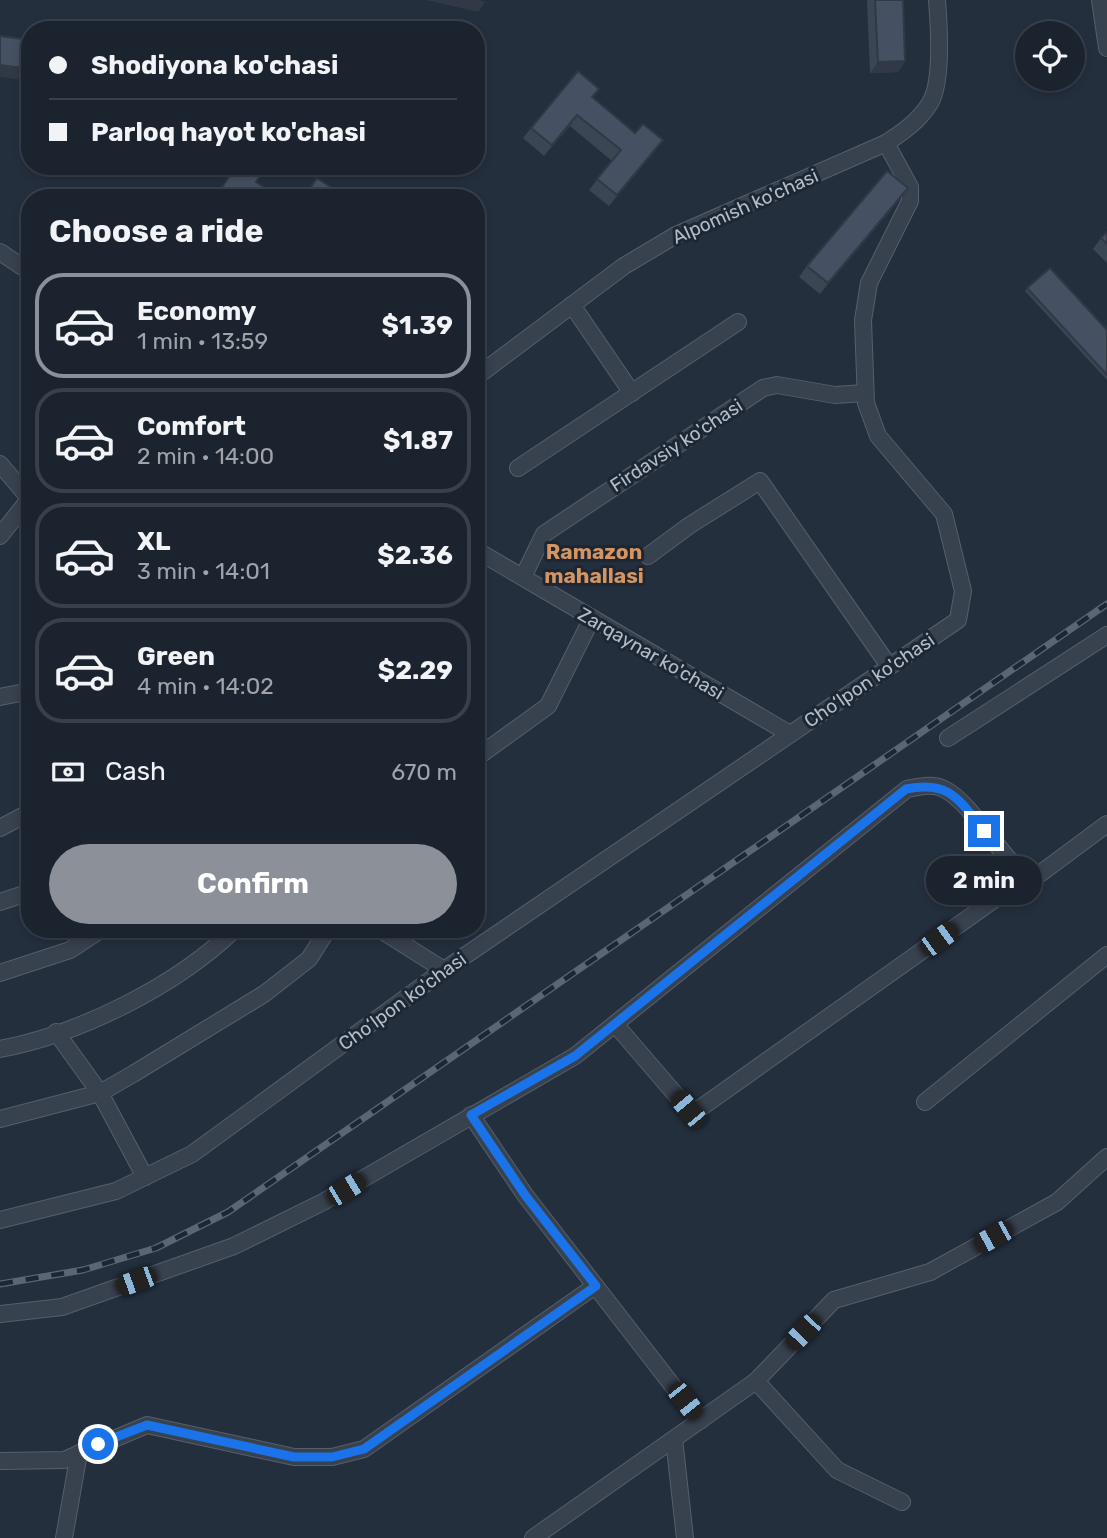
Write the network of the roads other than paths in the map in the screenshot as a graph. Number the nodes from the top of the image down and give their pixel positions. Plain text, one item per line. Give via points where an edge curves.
1 (937, 0) edge
2 (1102, 1) edge
3 (1107, 48) edge
4 (886, 143) junction
5 (2, 259) edge
6 (21, 268) edge
7 (572, 305) junction
8 (738, 322) dead end
9 (485, 370) edge
10 (632, 393) junction
11 (865, 393) junction
12 (0, 464) edge
13 (518, 468) dead end
14 (21, 489) edge
15 (21, 508) edge
16 (0, 536) edge
17 (648, 556) dead end
18 (485, 558) edge
19 (523, 577) junction
20 (592, 618) junction
21 (1107, 635) edge
22 (889, 667) junction
23 (21, 693) edge
24 (0, 697) edge
25 (790, 734) junction
26 (948, 738) dead end
27 (485, 752) edge
28 (21, 817) edge
29 (1107, 824) edge
30 (0, 828) edge
31 (1026, 877) junction
32 (21, 895) edge
33 (0, 902) edge
34 (88, 938) edge
35 (226, 938) edge
36 (322, 938) edge
37 (393, 938) edge
38 (1107, 955) edge
39 (444, 970) junction
40 (0, 973) edge
41 (615, 1024) junction
42 (56, 1032) junction
43 (0, 1049) edge
44 (100, 1093) junction
45 (925, 1102) dead end
46 (471, 1115) junction
47 (0, 1119) edge
48 (1107, 1157) edge
49 (145, 1177) junction
50 (0, 1220) edge
51 (596, 1286) junction
52 (0, 1314) edge
53 (756, 1381) junction
54 (700, 1421) junction
55 (674, 1439) junction
56 (79, 1453) junction
57 (0, 1461) edge
58 (902, 1502) dead end
59 (64, 1538) edge
60 (533, 1538) edge
61 (685, 1538) edge

1 - 4 street, Alpomish ko'chasi via 937,86 932,102 914,124
2 - 3 street
4 - 7 street, Alpomish ko'chasi via 676,235
4 - 11 street via 910,187 910,201 869,283 863,320
5 - 6 street
7 - 9 street, Alpomish ko'chasi
7 - 10 street
8 - 10 street
10 - 13 street
11 - 19 street, Firdavsiy ko'chasi via 835,395 777,385 763,388 544,534
11 - 22 street, Cho‘lpon ko'chasi via 878,436 944,514 963,591 958,620
12 - 14 street
15 - 16 street
17 - 22 street via 760,481
18 - 19 street, Zarqaynar ko'chasi
19 - 20 street, Zarqaynar ko'chasi
20 - 25 street, Zarqaynar ko'chasi
20 - 27 street via 548,706
21 - 26 street
22 - 25 street, Cho‘lpon ko'chasi
23 - 24 street
25 - 39 street, Cho‘lpon ko'chasi
28 - 30 street
29 - 31 street via 1041,873
31 - 41 street via 699,1109 688,1109
31 - 41 street via 957,798 943,788 906,789
32 - 33 street
34 - 40 street via 70,950
35 - 42 street via 147,993
36 - 44 street via 309,959 264,994
37 - 39 street
38 - 45 street
39 - 49 street, Cho‘lpon ko'chasi via 192,1154
41 - 46 street via 575,1056
42 - 43 street
42 - 44 street
44 - 47 street
44 - 49 street
46 - 51 street via 525,1195
46 - 52 street via 323,1202 234,1246 62,1307
48 - 53 street via 1057,1202 930,1272 834,1300
49 - 50 street, Cho‘lpon ko'chasi via 116,1191
51 - 54 street
51 - 56 street via 364,1449 332,1457 294,1457 147,1425
53 - 54 street
53 - 58 street via 837,1470
54 - 55 street
55 - 60 street
55 - 61 street
56 - 57 street via 64,1460
56 - 59 street

